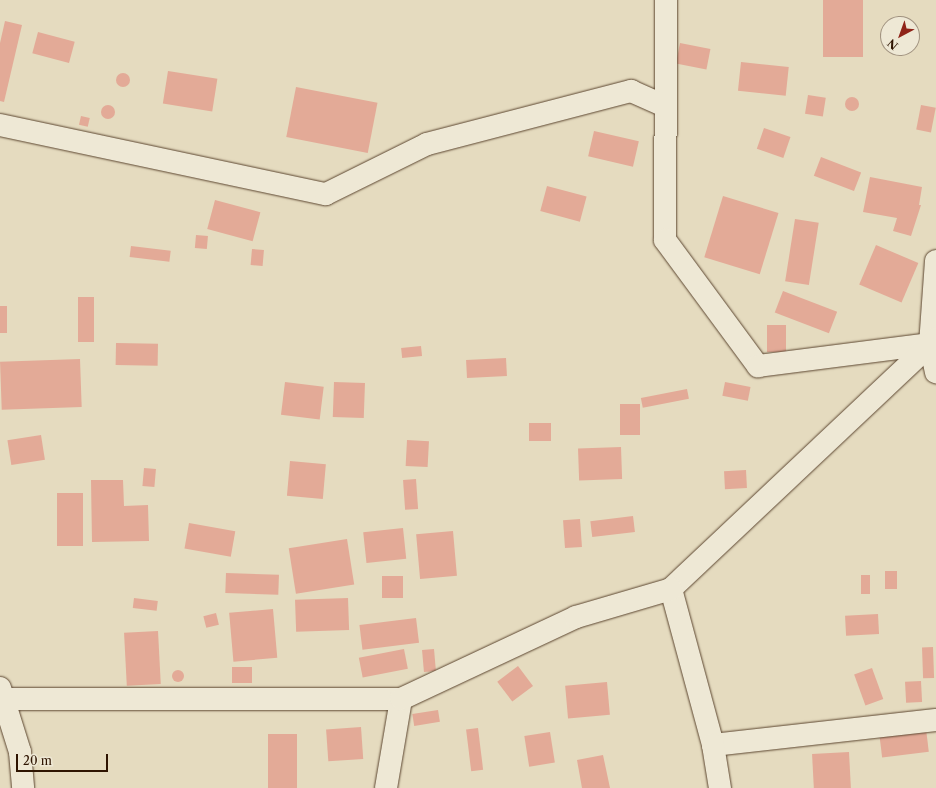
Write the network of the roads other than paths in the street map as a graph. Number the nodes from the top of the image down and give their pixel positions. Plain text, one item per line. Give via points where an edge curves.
1 (666, 0) edge
2 (665, 106) junction
3 (0, 125) edge
4 (936, 261) edge
5 (933, 342) edge
6 (936, 372) edge
7 (671, 589) junction
8 (1, 695) edge
9 (401, 699) junction
10 (936, 720) edge
11 (713, 745) junction
12 (23, 788) edge
13 (386, 788) edge
14 (720, 788) edge

1 - 2 street
2 - 3 street via 631,91 434,142 326,194
2 - 5 street via 665,240 758,366
4 - 5 street
5 - 6 street
5 - 7 street
7 - 9 street via 576,617
7 - 11 street
8 - 9 street
8 - 12 street via 20,752
9 - 13 street
10 - 11 street
11 - 14 street

